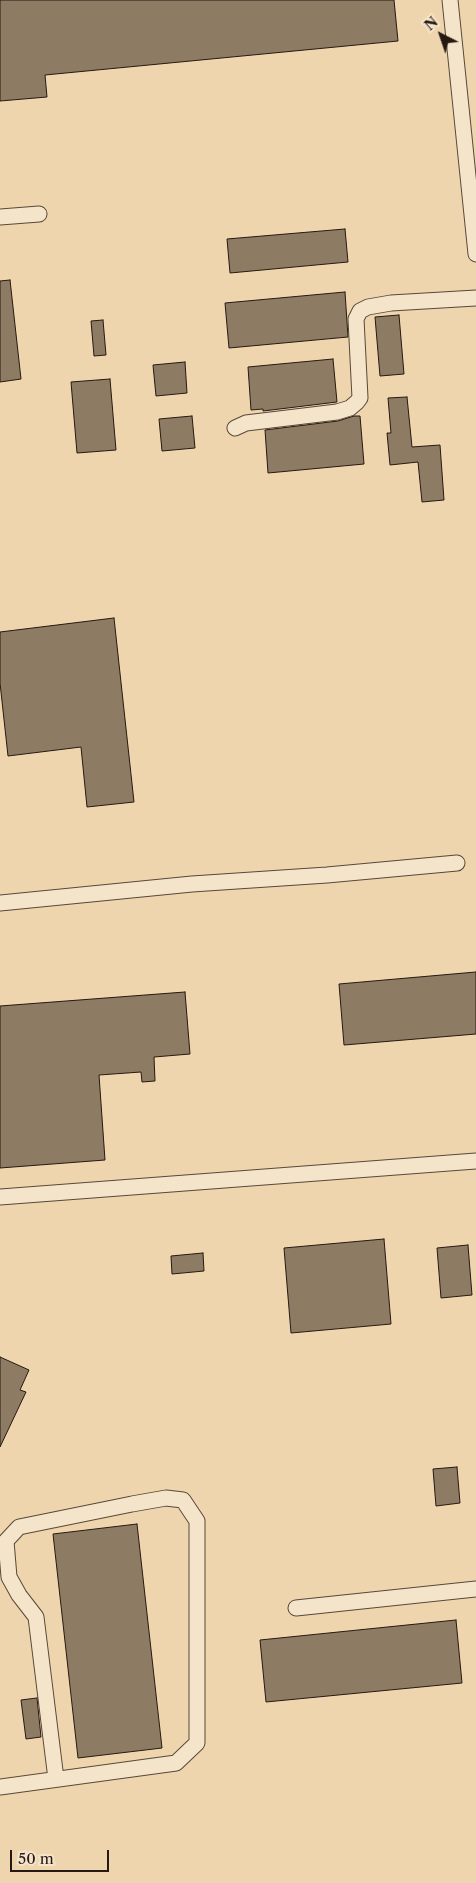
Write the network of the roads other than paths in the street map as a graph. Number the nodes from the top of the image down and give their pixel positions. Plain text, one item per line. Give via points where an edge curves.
1 (450, 0) edge
2 (39, 214) dead end
3 (0, 217) edge
4 (476, 249) edge
5 (476, 254) edge
6 (476, 298) edge
7 (236, 428) dead end
8 (457, 863) dead end
9 (0, 902) edge
10 (476, 1161) edge
11 (0, 1197) edge
12 (476, 1589) edge
13 (296, 1608) dead end
14 (56, 1779) junction
15 (0, 1787) edge

1 - 4 street
2 - 3 street
4 - 5 street
6 - 7 street via 392,303 360,311 356,319 360,398 357,402 337,412 246,423
8 - 9 street
10 - 11 street
12 - 13 street
14 - 14 street via 176,1763 197,1743 197,1521 183,1500 166,1498 19,1527 6,1541 9,1577 18,1595 36,1617
14 - 15 street

